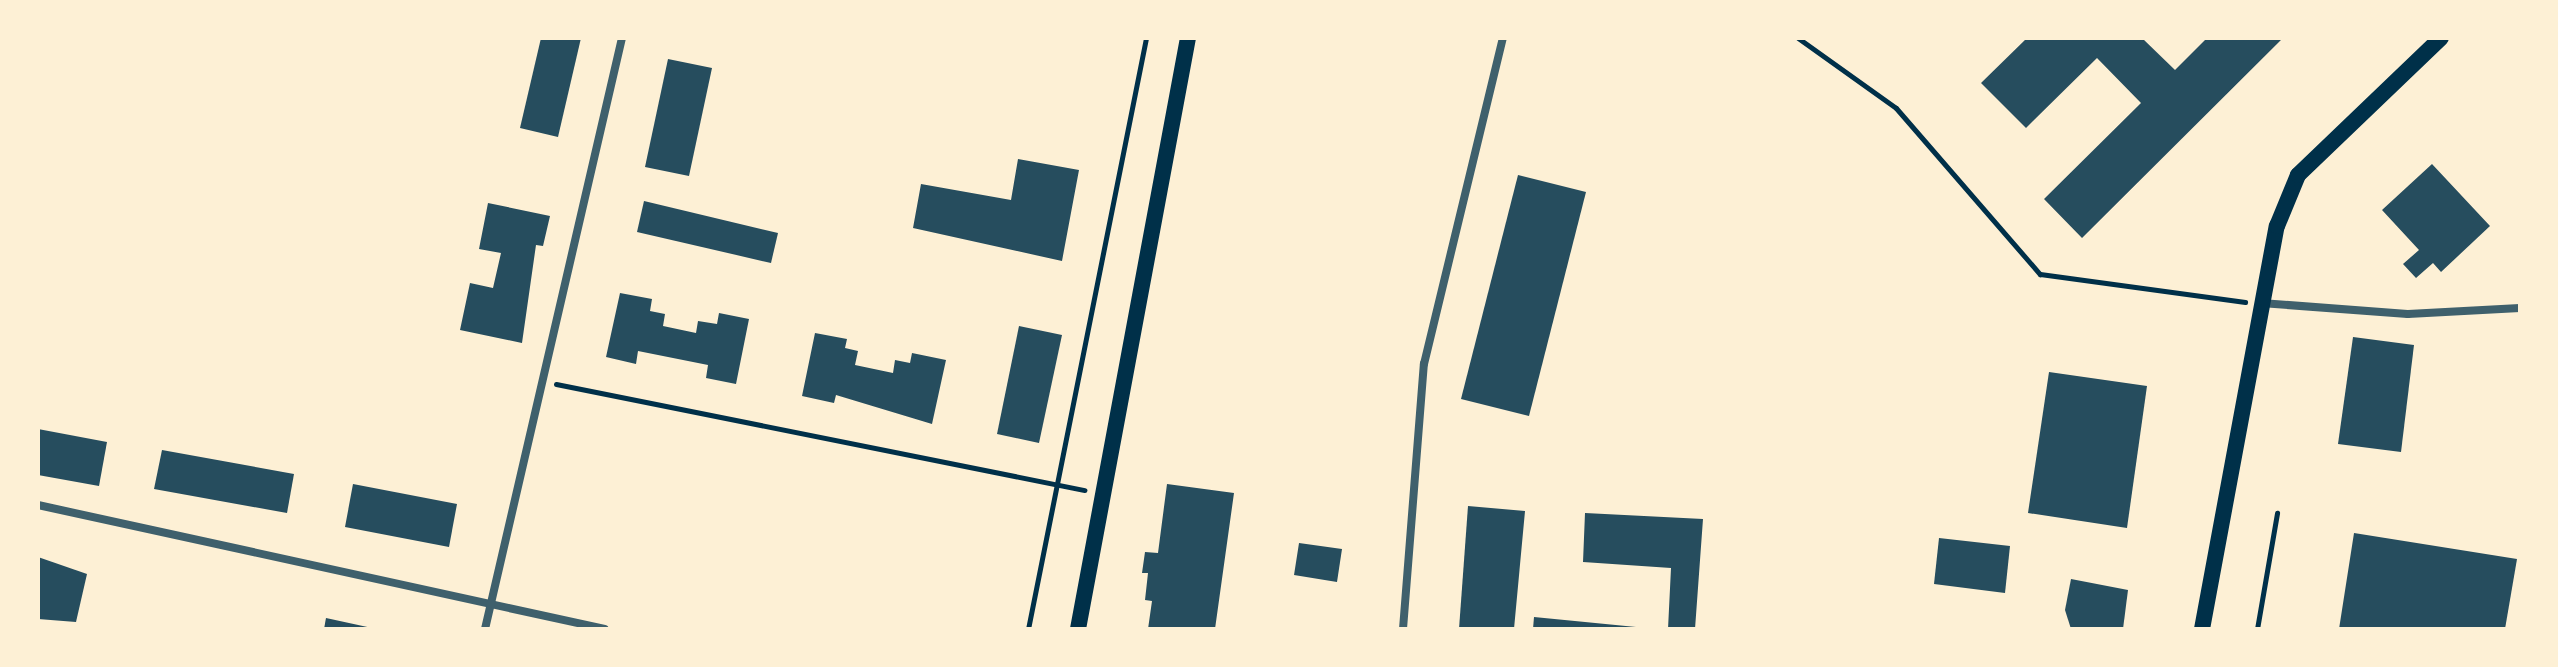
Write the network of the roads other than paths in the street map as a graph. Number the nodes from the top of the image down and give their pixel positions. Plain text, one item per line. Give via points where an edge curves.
1 (622, 38) edge
2 (1188, 38) edge
3 (1503, 38) edge
4 (2441, 38) edge
5 (2260, 303) junction
6 (2520, 308) edge
7 (38, 505) edge
8 (491, 605) junction
9 (485, 629) edge
10 (605, 629) edge
11 (1078, 629) edge
12 (1403, 629) edge
13 (2202, 629) edge

1 - 8 street
2 - 11 main road
3 - 12 street via 1424,364
4 - 5 main road via 2298,175 2277,226
5 - 6 street via 2408,314
5 - 13 main road
7 - 8 street
8 - 9 street
8 - 10 street

